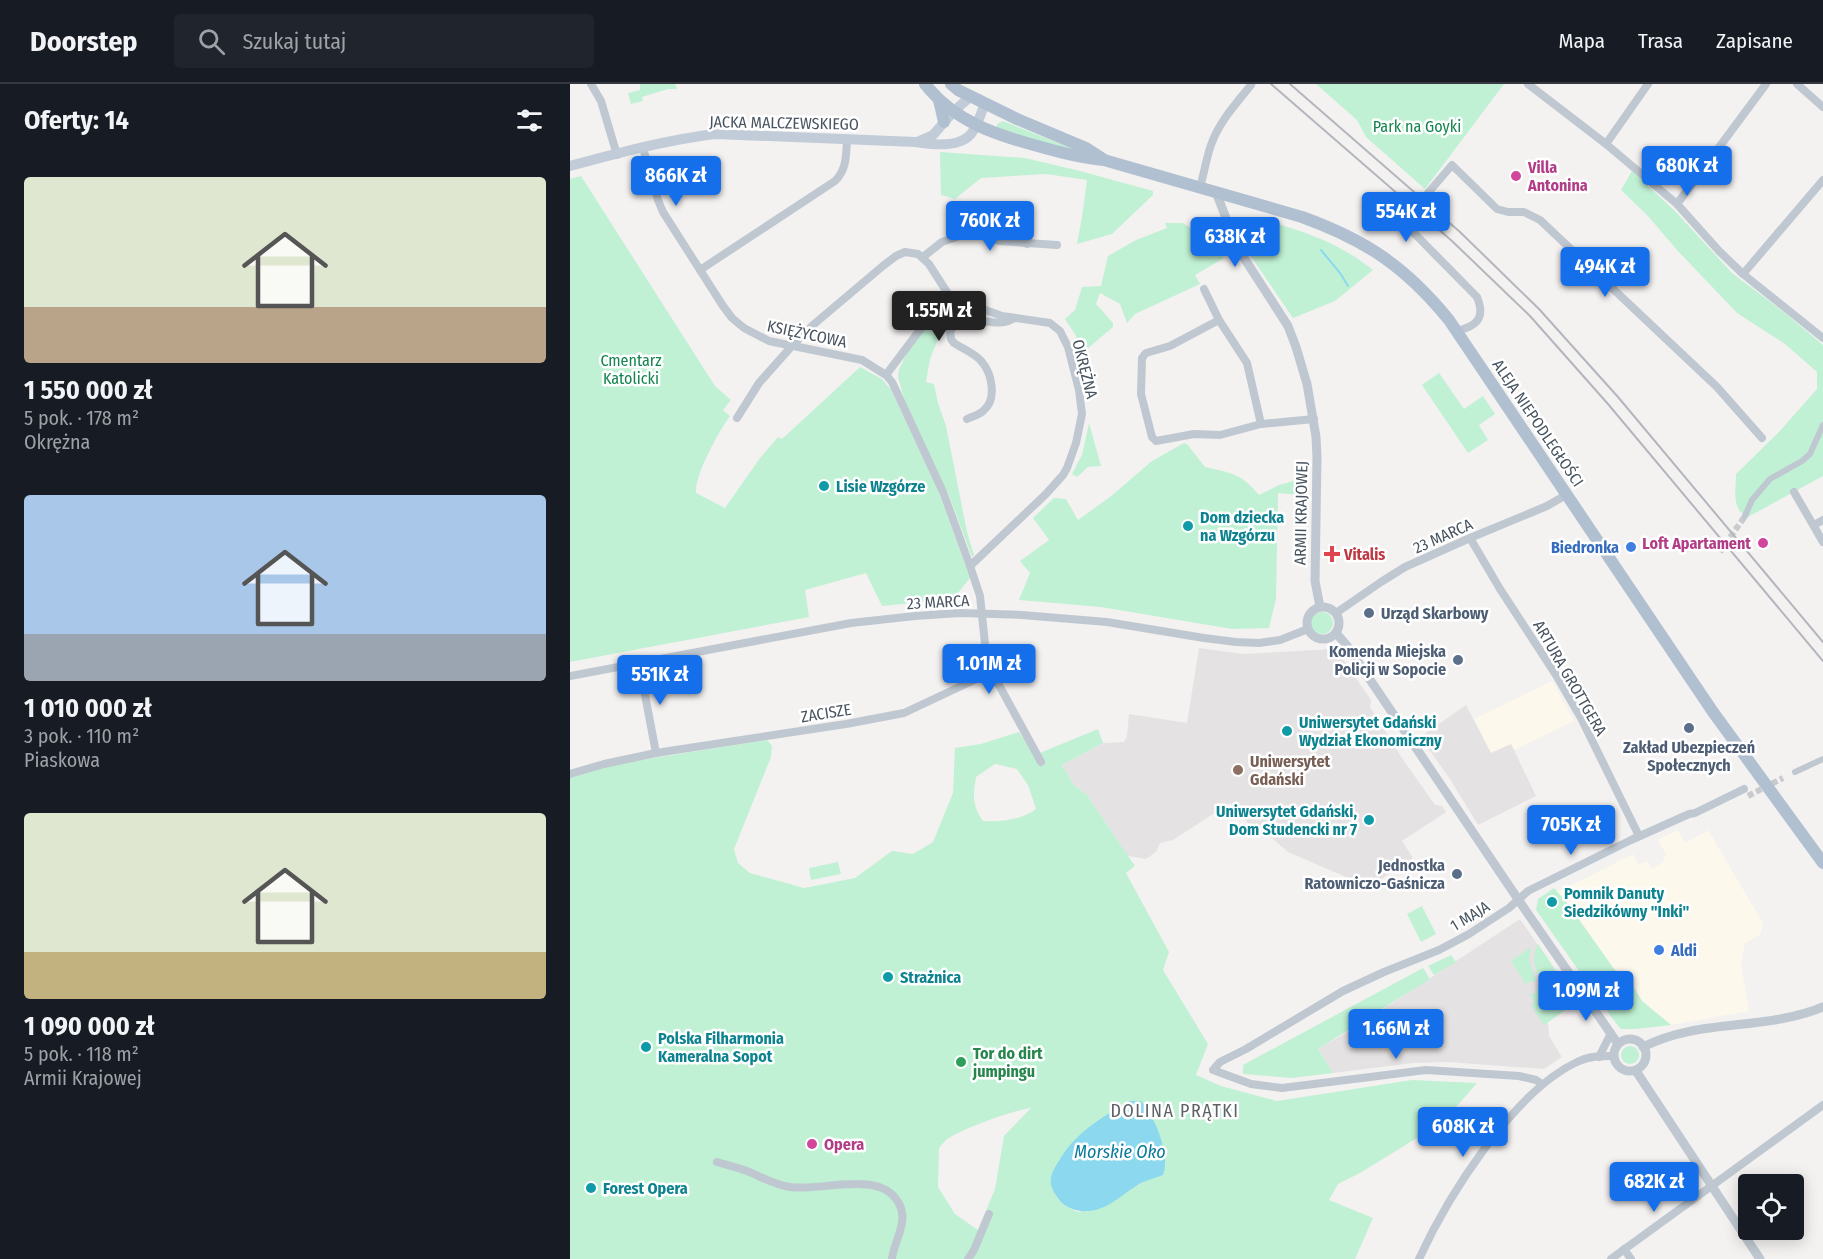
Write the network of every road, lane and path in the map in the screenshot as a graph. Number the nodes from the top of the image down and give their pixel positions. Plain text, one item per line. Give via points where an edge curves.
1 (591, 84) edge
2 (925, 84) edge
3 (951, 84) edge
4 (1528, 84) edge
5 (1648, 84) edge
6 (1766, 84) edge
7 (1797, 84) edge
8 (1251, 85) edge
9 (971, 96) junction
10 (939, 100) junction
11 (985, 103) junction
12 (1823, 107) edge
13 (954, 111) junction
14 (944, 122) junction
15 (976, 125) junction
16 (847, 139) junction
17 (916, 142) junction
18 (1606, 144) junction
19 (644, 148) junction
20 (617, 154) junction
21 (1104, 160) junction
22 (570, 166) edge
23 (1823, 180) edge
24 (1200, 187) junction
25 (1216, 192) junction
26 (1428, 193) tunnel mouth
27 (1677, 204) junction
28 (1412, 212) dead end
29 (976, 232) junction
30 (1027, 244) junction
31 (1057, 245) dead end
32 (923, 257) junction
33 (700, 270) junction
34 (1743, 274) junction
35 (1204, 289) dead end
36 (950, 297) junction
37 (1014, 318) junction
38 (1219, 320) junction
39 (1456, 331) junction
40 (1823, 338) edge
41 (791, 347) junction
42 (886, 375) junction
43 (737, 418) dead end
44 (967, 418) dead end
45 (1314, 419) junction
46 (1261, 424) junction
47 (1823, 425) edge
48 (1762, 438) dead end
49 (1794, 492) dead end
50 (1566, 495) junction
51 (1745, 516) tunnel mouth
52 (1823, 520) edge
53 (1814, 525) junction
54 (1470, 538) junction
55 (1823, 542) edge
56 (970, 566) junction
57 (1320, 607) junction
58 (981, 613) junction
59 (1336, 613) junction
60 (1308, 629) junction
61 (1336, 633) junction
62 (639, 663) junction
63 (991, 672) junction
64 (570, 676) edge
65 (656, 753) junction
66 (1823, 759) edge
67 (1041, 762) dead end
68 (1795, 772) dead end
69 (570, 774) edge
70 (1744, 789) tunnel mouth
71 (1639, 836) junction
72 (1823, 863) edge
73 (1518, 900) junction
74 (1823, 1007) edge
75 (1611, 1033) junction
76 (1618, 1044) junction
77 (1643, 1047) junction
78 (1613, 1056) junction
79 (1599, 1057) junction
80 (1636, 1071) junction
81 (1542, 1084) junction
82 (1823, 1105) edge
83 (717, 1162) dead end
84 (1712, 1187) junction
85 (989, 1214) dead end
86 (1624, 1250) junction
87 (892, 1259) edge
88 (968, 1259) edge
89 (1419, 1259) edge
90 (1611, 1259) edge
91 (1631, 1259) edge
92 (1760, 1259) edge

1 - 20 street via 601,101
2 - 10 main road, ALEJA NIEPODLEGŁOŚCI
3 - 9 main road, ALEJA NIEPODLEGŁOŚCI
4 - 18 street
5 - 18 street
6 - 27 street
7 - 12 street
8 - 24 street via 1215,134
9 - 11 main road, ALEJA NIEPODLEGŁOŚCI
9 - 13 main road
10 - 13 main road, ALEJA NIEPODLEGŁOŚCI
10 - 14 main road
11 - 15 main road, JACKA MALCZEWSKIEGO
11 - 21 main road, ALEJA NIEPODLEGŁOŚCI via 1086,148
13 - 14 main road
13 - 15 main road, ALEJA NIEPODLEGŁOŚCI
14 - 17 main road via 933,135
15 - 17 main road, JACKA MALCZEWSKIEGO via 963,141 940,145
15 - 21 main road, ALEJA NIEPODLEGŁOŚCI via 1021,142 1084,159
16 - 17 main road, JACKA MALCZEWSKIEGO
16 - 19 main road, JACKA MALCZEWSKIEGO via 716,134
16 - 33 street via 846,163 835,182
18 - 27 street
19 - 20 main road, JACKA MALCZEWSKIEGO
19 - 33 street, KSIĘŻYCOWA via 658,200
20 - 22 main road, JACKA MALCZEWSKIEGO
21 - 24 main road, ALEJA NIEPODLEGŁOŚCI
23 - 34 street
24 - 25 main road, ALEJA NIEPODLEGŁOŚCI
25 - 39 main road, ALEJA NIEPODLEGŁOŚCI via 1329,226 1382,254 1425,291
25 - 45 street, ARMII KRAJOWEJ via 1237,247 1288,326
26 - 48 street via 1452,165 1497,209 1531,214 1548,226 1717,387
27 - 34 street
28 - 39 street via 1411,230 1477,297 1481,307 1477,322
29 - 30 street via 999,241
29 - 30 street via 1022,216 1029,227
29 - 32 street via 951,238
30 - 31 street
32 - 36 street
32 - 41 street via 913,252 896,256
33 - 41 street, KSIĘŻYCOWA via 738,323 769,342
34 - 40 street
35 - 38 street
36 - 37 street, OKRĘŻNA
36 - 42 street via 928,319
37 - 44 street, OKRĘŻNA via 1005,323 964,320 950,331 954,343 981,360 990,378 989,405 980,414
37 - 56 street, OKRĘŻNA via 1050,323 1060,331 1078,390 1081,423 1063,475
38 - 46 street via 1247,363
38 - 46 street via 1142,358 1141,394 1152,437 1163,441 1194,434 1220,435
39 - 50 main road, ALEJA NIEPODLEGŁOŚCI
41 - 42 street, KSIĘŻYCOWA via 862,360
41 - 43 street via 759,384
42 - 56 street, KSIĘŻYCOWA via 943,492
45 - 46 street
45 - 57 street, ARMII KRAJOWEJ via 1315,580
47 - 51 street via 1810,453 1770,479 1752,500
49 - 53 street
50 - 54 street, 23 MARCA
50 - 72 main road, ALEJA NIEPODLEGŁOŚCI via 1713,712
52 - 53 street
53 - 55 street
54 - 59 street, 23 MARCA via 1405,567
54 - 71 street, ARTURA GROTTGERA via 1581,718
56 - 58 street, KSIĘŻYCOWA
57 - 59 street
57 - 60 street via 1308,618
58 - 60 street, 23 MARCA via 1107,622 1236,642 1280,640
58 - 62 street, 23 MARCA via 851,623
58 - 63 street, KSIĘŻYCOWA via 985,655
59 - 61 street via 1340,625
60 - 61 street via 1323,640
61 - 73 street
62 - 64 street, 23 MARCA
62 - 65 street
63 - 65 street, ZACISZE via 904,713
63 - 67 street, KSIĘŻYCOWA
65 - 69 street, ZACISZE
66 - 68 street
70 - 71 street, 1 MAJA
71 - 73 street, 1 MAJA via 1528,891
73 - 75 street
73 - 81 street, 1 MAJA via 1469,934 1343,991 1220,1062 1213,1070 1251,1084 1282,1088 1426,1070 1519,1076
74 - 77 street via 1783,1018 1668,1036
75 - 76 street
75 - 79 street
76 - 77 street via 1631,1039
76 - 78 street
77 - 80 street via 1646,1058
78 - 79 street
78 - 80 street via 1618,1067
79 - 81 street via 1578,1061
80 - 84 street
81 - 89 street via 1522,1103 1472,1168
82 - 84 street
83 - 87 street via 783,1186 862,1184 889,1191 899,1203 903,1222
84 - 86 street
84 - 92 street
85 - 88 street
86 - 90 street
86 - 91 street

